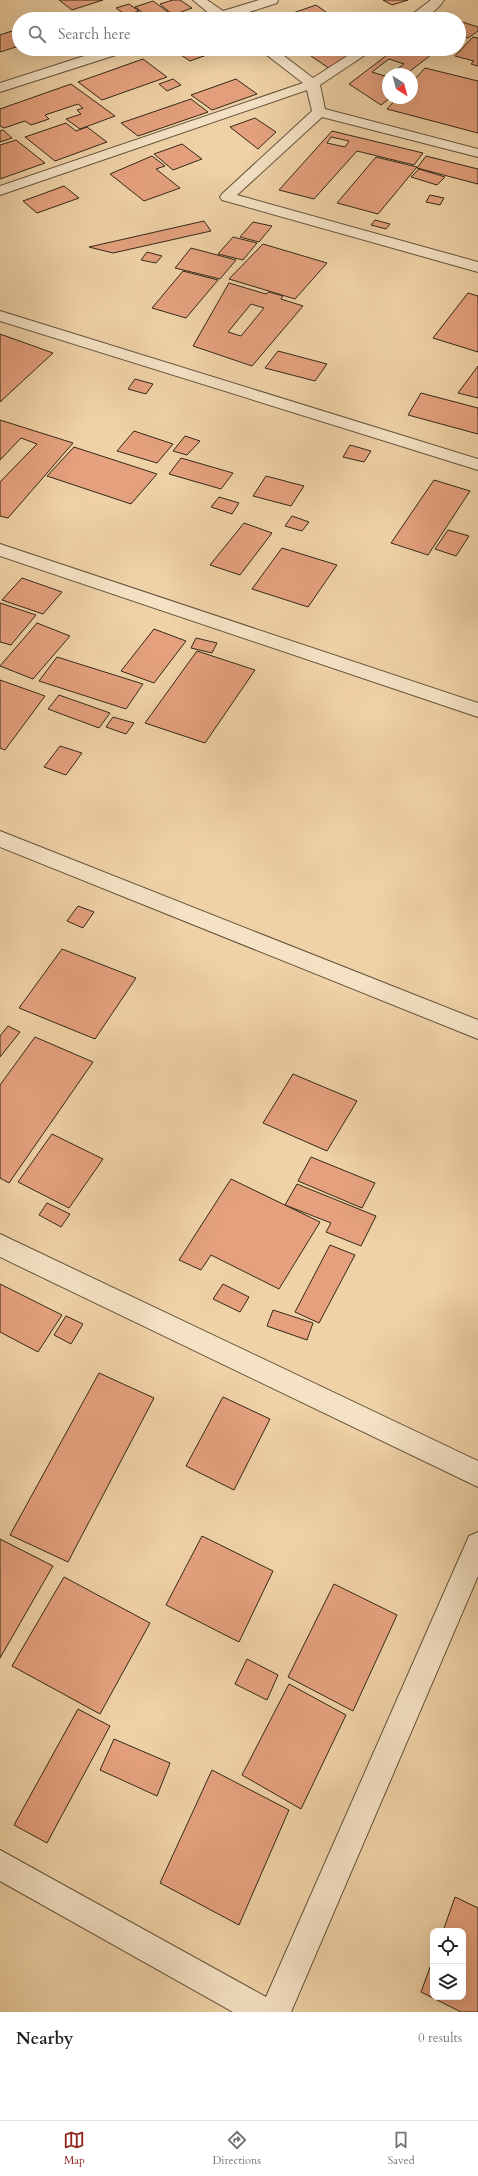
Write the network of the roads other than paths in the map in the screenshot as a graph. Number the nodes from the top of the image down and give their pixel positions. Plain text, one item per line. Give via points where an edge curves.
1 (199, 0) edge
2 (272, 0) edge
3 (438, 0) edge
4 (213, 12) edge
5 (237, 12) edge
6 (424, 12) edge
7 (98, 56) edge
8 (275, 56) edge
9 (356, 56) edge
10 (313, 84) junction
11 (0, 88) edge
12 (319, 112) junction
13 (478, 154) edge
14 (0, 191) edge
15 (478, 267) edge
16 (0, 316) edge
17 (478, 465) edge
18 (0, 550) edge
19 (478, 710) edge
20 (0, 839) edge
21 (478, 1030) edge
22 (0, 1245) edge
23 (478, 1474) edge
24 (478, 1545) edge
25 (0, 1865) edge
26 (263, 2012) edge
27 (275, 2012) edge

1 - 4 street
2 - 5 street
3 - 6 street
7 - 11 street
8 - 10 street
9 - 10 street
10 - 12 street
10 - 14 street
12 - 13 street
12 - 15 street via 227,197
16 - 17 street
18 - 19 street
20 - 21 street
22 - 23 street
24 - 27 street
25 - 26 street

